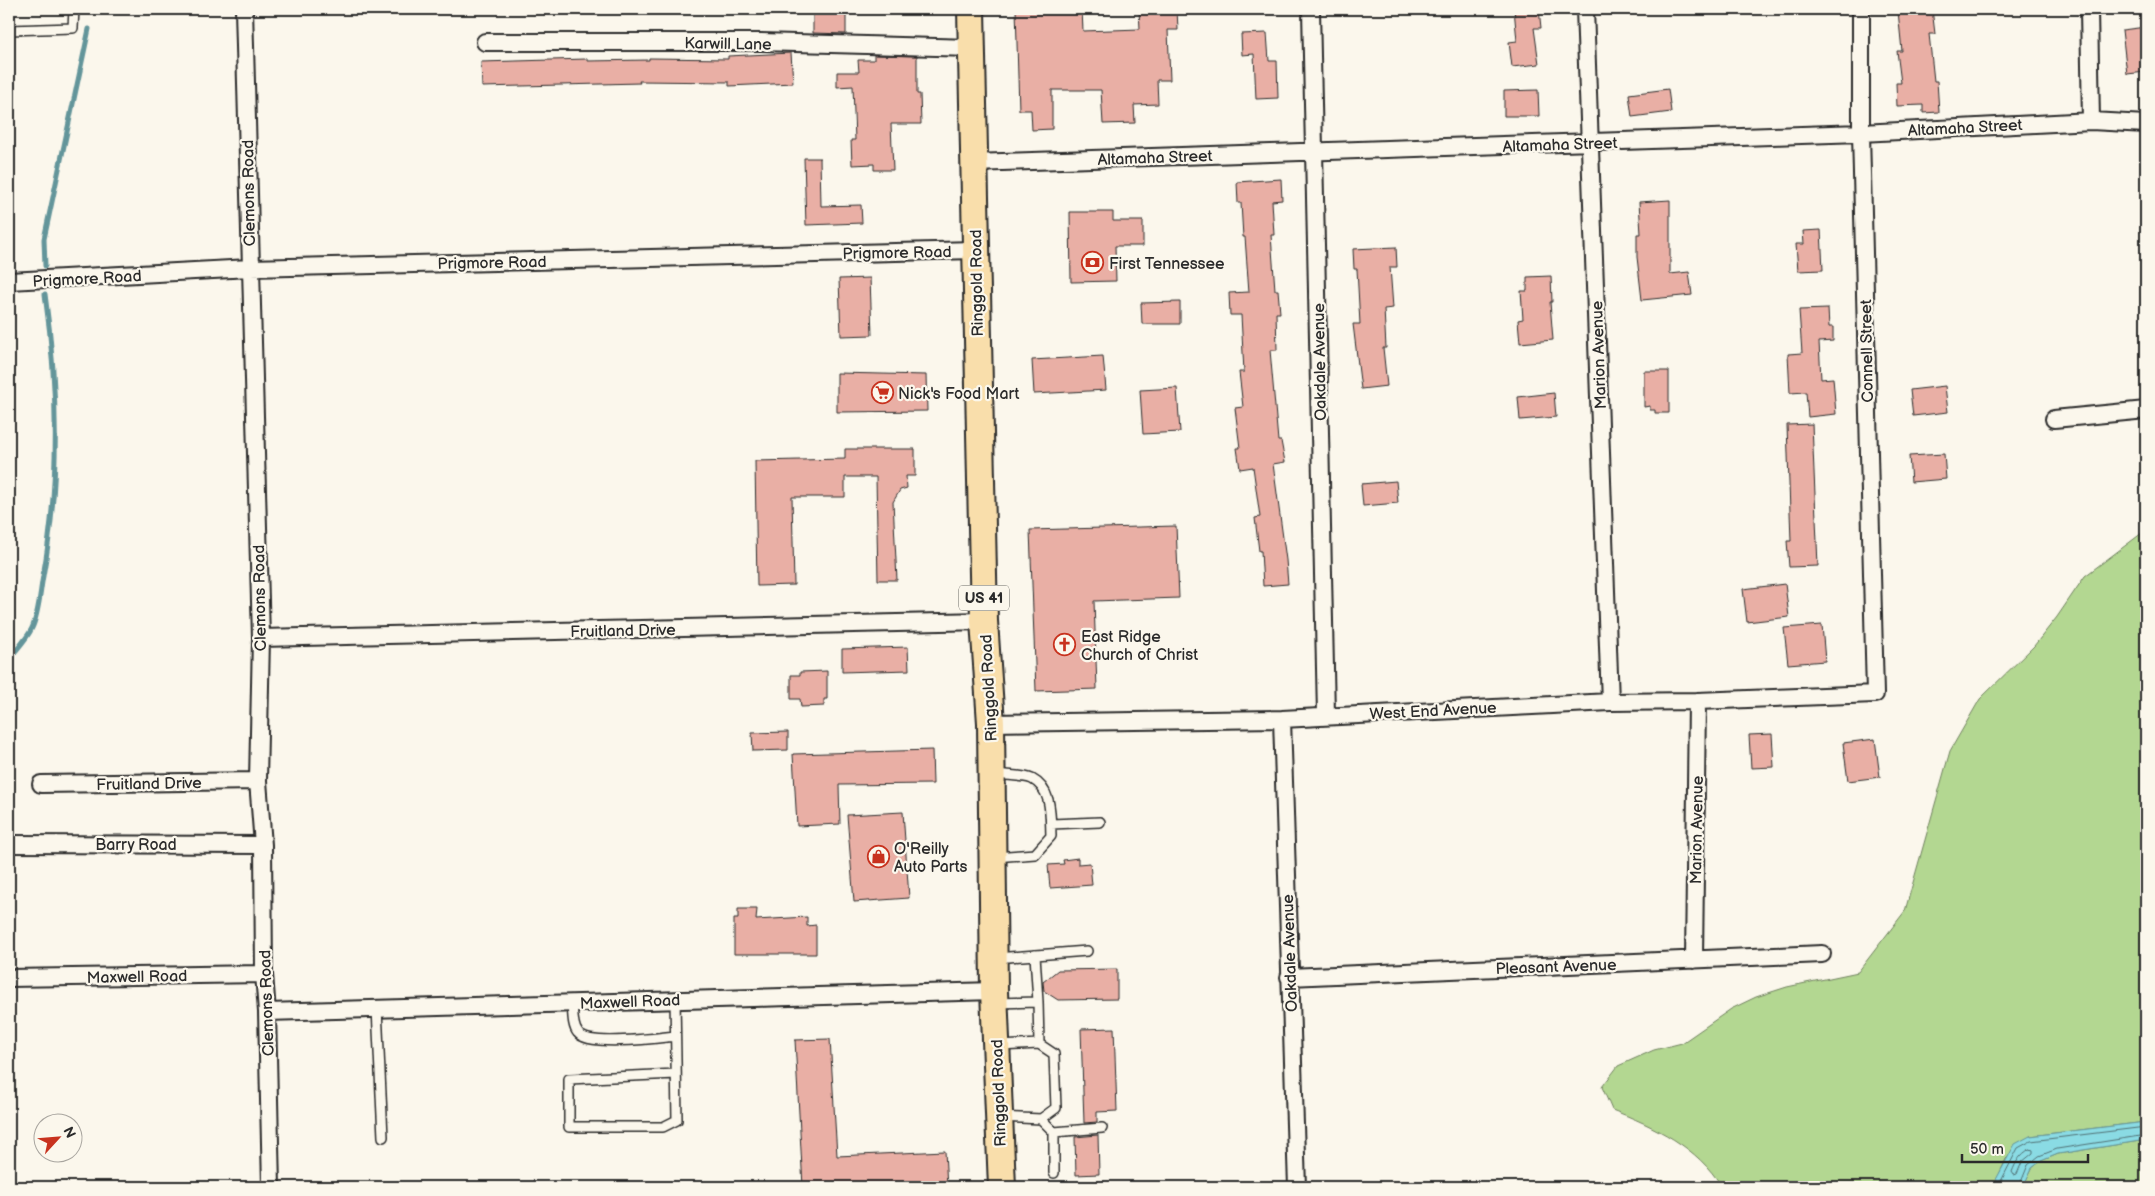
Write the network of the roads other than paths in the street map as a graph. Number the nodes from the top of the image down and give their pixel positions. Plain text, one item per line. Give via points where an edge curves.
1 (74, 9) edge
2 (244, 9) edge
3 (971, 9) edge
4 (1311, 9) edge
5 (1585, 9) edge
6 (1861, 9) edge
7 (2089, 9) edge
8 (9, 30) edge
9 (485, 42) dead end
10 (971, 48) junction
11 (2091, 120) junction
12 (2146, 124) edge
13 (1861, 133) junction
14 (1590, 143) junction
15 (1315, 152) junction
16 (974, 163) junction
17 (975, 250) junction
18 (250, 268) junction
19 (9, 281) edge
20 (2146, 410) edge
21 (2054, 419) dead end
22 (984, 621) junction
23 (261, 638) junction
24 (1875, 694) joint
25 (1697, 701) junction
26 (1610, 702) junction
27 (1326, 715) junction
28 (1282, 719) junction
29 (992, 723) junction
30 (992, 774) junction
31 (258, 781) junction
32 (41, 784) dead end
33 (1100, 822) dead end
34 (1051, 824) junction
35 (9, 844) edge
36 (263, 845) junction
37 (993, 857) junction
38 (1087, 951) dead end
39 (1822, 954) dead end
40 (1035, 955) junction
41 (994, 958) junction
42 (1694, 960) junction
43 (264, 974) junction
44 (1289, 977) junction
45 (9, 978) edge
46 (994, 997) junction
47 (675, 998) junction
48 (1038, 1002) junction
49 (572, 1003) junction
50 (377, 1008) junction
51 (267, 1012) junction
52 (675, 1036) junction
53 (1039, 1044) junction
54 (996, 1046) junction
55 (676, 1074) junction
56 (1000, 1117) junction
57 (1041, 1118) junction
58 (1102, 1128) dead end
59 (1054, 1132) junction
60 (383, 1137) dead end
61 (1054, 1173) dead end
62 (271, 1187) edge
63 (1002, 1187) edge
64 (1298, 1187) edge

1 - 8 lane via 73,28
2 - 18 street, Clemons Road
3 - 10 main road, Ringgold Road / US 41
4 - 15 street, Oakdale Avenue
5 - 14 street, Marion Avenue
6 - 13 street, Connell Street
7 - 11 street
9 - 10 street, Karwill Lane via 760,42
10 - 16 main road, Ringgold Road / US 41
11 - 12 street, Altamaha Street
11 - 13 street, Altamaha Street
13 - 14 street, Altamaha Street
13 - 24 street, Connell Street
14 - 15 street, Altamaha Street
14 - 26 street, Marion Avenue
15 - 16 street, Altamaha Street
15 - 27 street, Oakdale Avenue
16 - 17 main road, Ringgold Road / US 41
17 - 18 street, Prigmore Road
17 - 22 main road, Ringgold Road / US 41
18 - 19 street, Prigmore Road
18 - 23 street, Clemons Road
20 - 21 street
22 - 23 street, Fruitland Drive
22 - 29 main road, Ringgold Road / US 41
23 - 31 street, Clemons Road
24 - 25 street, West End Avenue
25 - 26 street, West End Avenue
25 - 42 street, Marion Avenue
26 - 27 street, West End Avenue
27 - 28 street, West End Avenue
28 - 29 street, West End Avenue
28 - 44 street, Oakdale Avenue
29 - 30 main road, Ringgold Road / US 41
30 - 34 lane via 1031,778 1050,802
30 - 37 main road, Ringgold Road / US 41
31 - 32 street, Fruitland Drive
31 - 36 street, Clemons Road
33 - 34 lane
34 - 37 lane via 1051,836 1034,854
35 - 36 street, Barry Road
36 - 43 street, Clemons Road
37 - 41 main road, Ringgold Road / US 41
38 - 40 lane
39 - 42 street, Pleasant Avenue
40 - 41 lane
40 - 48 lane
41 - 46 main road, Ringgold Road / US 41
42 - 44 street, Pleasant Avenue
43 - 45 street, Maxwell Road
43 - 51 street, Clemons Road
44 - 64 street, Oakdale Avenue
46 - 47 street, Maxwell Road
46 - 48 lane
46 - 54 main road, Ringgold Road / US 41
47 - 49 street, Maxwell Road
47 - 52 lane
48 - 53 lane
49 - 50 street, Maxwell Road
49 - 52 lane via 576,1030 585,1038
50 - 51 street, Maxwell Road
50 - 60 lane
51 - 62 street, Clemons Road
52 - 55 lane
53 - 54 lane
53 - 57 lane via 1054,1054 1056,1108
54 - 56 main road, Ringgold Road / US 41
55 - 55 lane via 676,1120 663,1127 569,1127 569,1079
56 - 57 lane
56 - 63 main road, Ringgold Road / US 41
57 - 59 lane
58 - 59 lane
59 - 61 lane

